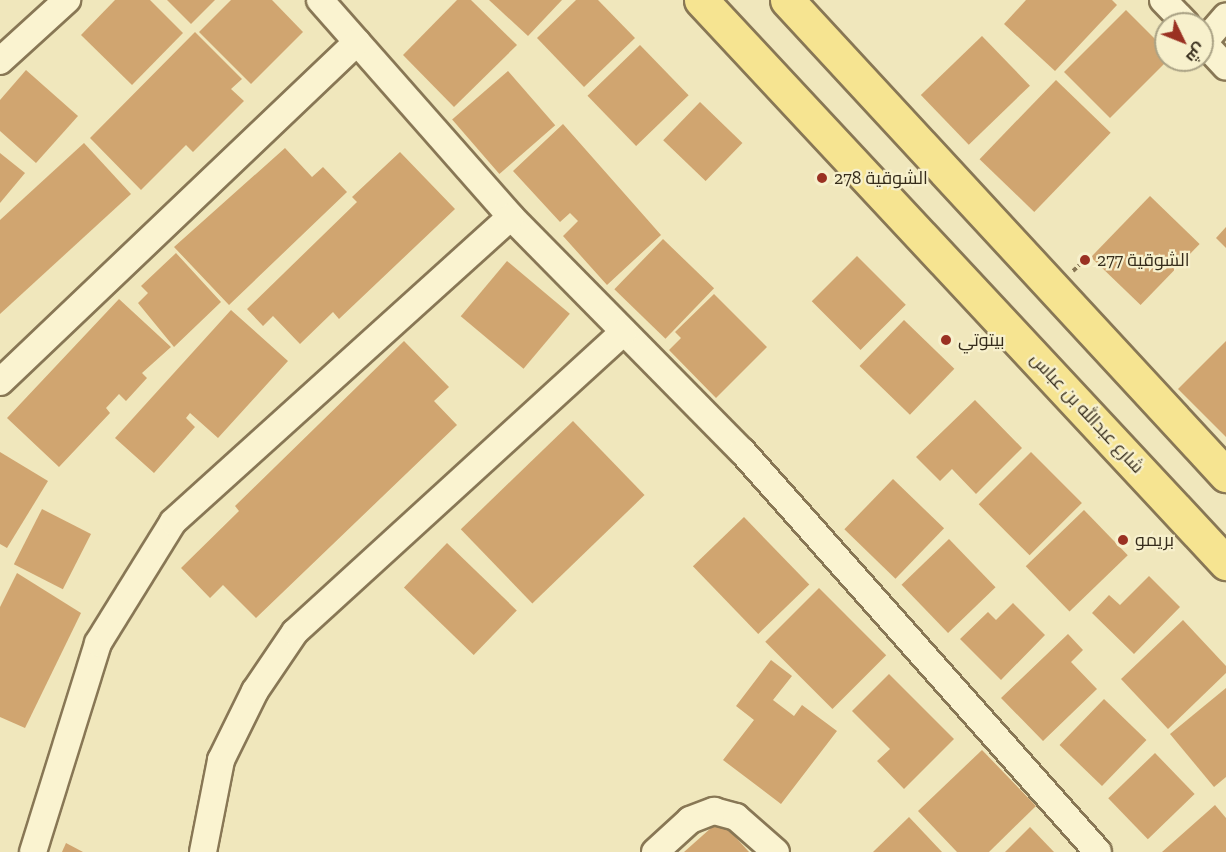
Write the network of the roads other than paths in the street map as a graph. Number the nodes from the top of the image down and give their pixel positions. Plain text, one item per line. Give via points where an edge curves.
1 (67, 0) edge
2 (320, 0) edge
3 (701, 0) edge
4 (787, 0) edge
5 (1163, 0) edge
6 (1174, 12) edge
7 (1226, 16) edge
8 (1214, 30) edge
9 (357, 42) junction
10 (1214, 54) edge
11 (0, 61) edge
12 (1226, 67) edge
13 (511, 217) junction
14 (624, 332) junction
15 (0, 382) edge
16 (1226, 475) edge
17 (1226, 563) edge
18 (33, 852) edge
19 (203, 852) edge
20 (655, 852) edge
21 (776, 852) edge
22 (1098, 852) edge

1 - 11 street
2 - 9 street
3 - 17 main road, شارع عبدالله بن عباس
4 - 16 main road
5 - 6 street
7 - 8 street
9 - 13 street
9 - 15 street
10 - 12 street
13 - 14 street
13 - 18 street via 172,522 98,643
14 - 19 street via 295,632 255,691 221,760
14 - 22 street via 742,451
20 - 21 street via 690,820 714,811 736,817

